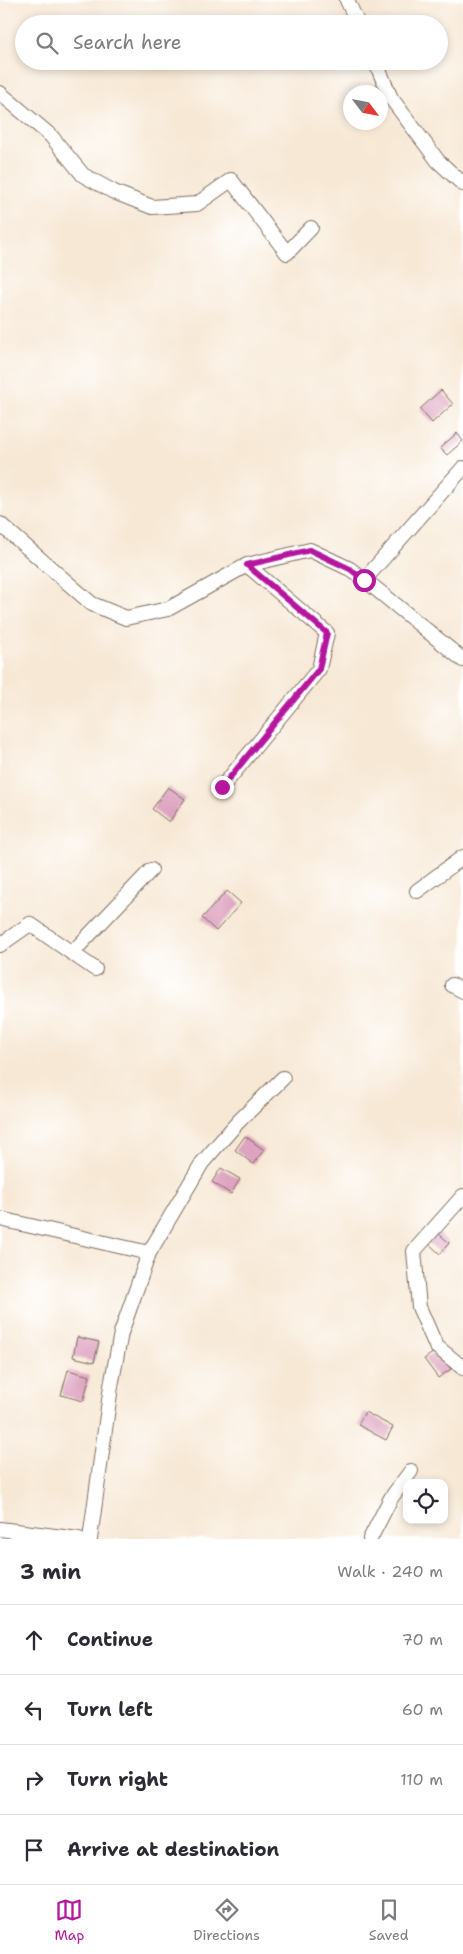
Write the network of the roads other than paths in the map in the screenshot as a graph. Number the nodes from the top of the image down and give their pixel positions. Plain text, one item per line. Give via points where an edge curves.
1 (347, 0) edge
2 (354, 15) edge
3 (379, 70) edge
4 (0, 92) edge
5 (463, 184) edge
6 (311, 228) dead end
7 (463, 468) edge
8 (0, 524) edge
9 (247, 565) junction
10 (364, 580) junction
11 (463, 660) edge
12 (222, 787) dead end
13 (463, 858) edge
14 (152, 870) dead end
15 (417, 891) dead end
16 (0, 945) edge
17 (72, 953) junction
18 (96, 969) dead end
19 (283, 1078) dead end
20 (463, 1196) edge
21 (0, 1218) edge
22 (149, 1253) junction
23 (463, 1368) edge
24 (411, 1471) dead end
25 (0, 1529) edge
26 (79, 1539) edge
27 (90, 1539) edge
28 (370, 1539) edge

1 - 2 street
3 - 5 street via 392,98 438,161
4 - 6 street via 51,136 83,175 114,192 152,207 197,204 231,180 286,253
7 - 10 street
8 - 9 street via 92,604 126,618 168,609
9 - 10 street via 310,550 350,569
9 - 12 street via 327,633 319,669
10 - 11 street
13 - 15 street
14 - 17 street
16 - 17 street via 30,924
17 - 18 street
19 - 22 street via 202,1163
20 - 23 street via 414,1251 419,1307 436,1346
21 - 22 street
22 - 27 street via 121,1333
24 - 28 street via 391,1498
25 - 26 street

